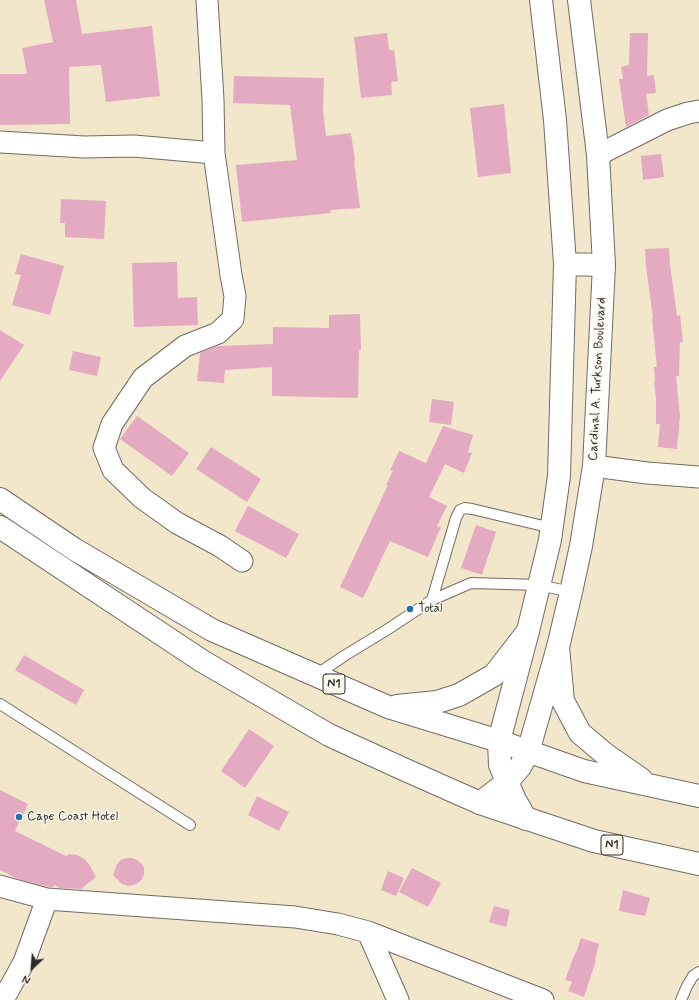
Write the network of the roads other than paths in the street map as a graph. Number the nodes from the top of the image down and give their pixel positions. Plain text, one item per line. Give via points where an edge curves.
1 (207, 0) edge
2 (541, 0) edge
3 (579, 0) edge
4 (699, 110) edge
5 (0, 142) edge
6 (214, 153) junction
7 (598, 155) junction
8 (565, 264) junction
9 (604, 265) junction
10 (594, 466) junction
11 (699, 476) edge
12 (0, 500) edge
13 (0, 527) edge
14 (552, 528) junction
15 (242, 561) dead end
16 (539, 585) junction
17 (571, 592) junction
18 (432, 600) junction
19 (528, 631) junction
20 (558, 647) junction
21 (315, 676) junction
22 (0, 704) edge
23 (388, 707) junction
24 (499, 741) junction
25 (528, 752) junction
26 (507, 782) junction
27 (650, 785) junction
28 (699, 796) edge
29 (480, 803) junction
30 (526, 818) junction
31 (190, 825) dead end
32 (699, 864) edge
33 (0, 886) edge
34 (47, 899) junction
35 (368, 932) junction
36 (699, 972) edge
37 (4, 1000) edge
38 (398, 1000) edge
39 (543, 1000) edge
40 (681, 1000) edge

1 - 6 street
2 - 8 main road via 555,120
3 - 7 main road, Cardinal A. Turkson Boulevard
4 - 7 street via 667,120
5 - 6 street via 84,147 134,146
6 - 15 street via 235,296 232,319 218,333 185,346 143,378 112,424 104,448 113,470 142,498 177,523
7 - 9 main road, Cardinal A. Turkson Boulevard
8 - 9 main road
8 - 14 main road via 559,476
9 - 10 main road, Cardinal A. Turkson Boulevard
10 - 11 street
10 - 17 main road, Cardinal A. Turkson Boulevard
12 - 21 main road, N1 via 74,549 212,630
13 - 29 main road, N1 via 202,661 329,735
14 - 16 main road
14 - 18 lane via 472,509 460,510
16 - 17 lane
16 - 18 lane via 471,583
16 - 19 main road
17 - 20 main road, Cardinal A. Turkson Boulevard
18 - 21 lane
19 - 23 main road via 494,675 459,695 437,702
19 - 24 main road
20 - 25 main road, Cardinal A. Turkson Boulevard
20 - 27 main road via 563,701 580,733
21 - 23 main road, N1
22 - 31 lane
23 - 24 main road, N1
24 - 25 main road, N1
24 - 26 main road via 500,765
25 - 26 main road, Cardinal A. Turkson Boulevard via 520,767
25 - 27 main road, N1 via 584,771
26 - 29 main road, Cardinal A. Turkson Boulevard
26 - 30 main road
27 - 28 main road, N1
29 - 30 main road, N1
30 - 32 main road, N1 via 594,841
33 - 34 street
34 - 35 street via 295,917
34 - 37 street via 24,962
35 - 38 street
35 - 39 street
36 - 40 lane via 693,976

